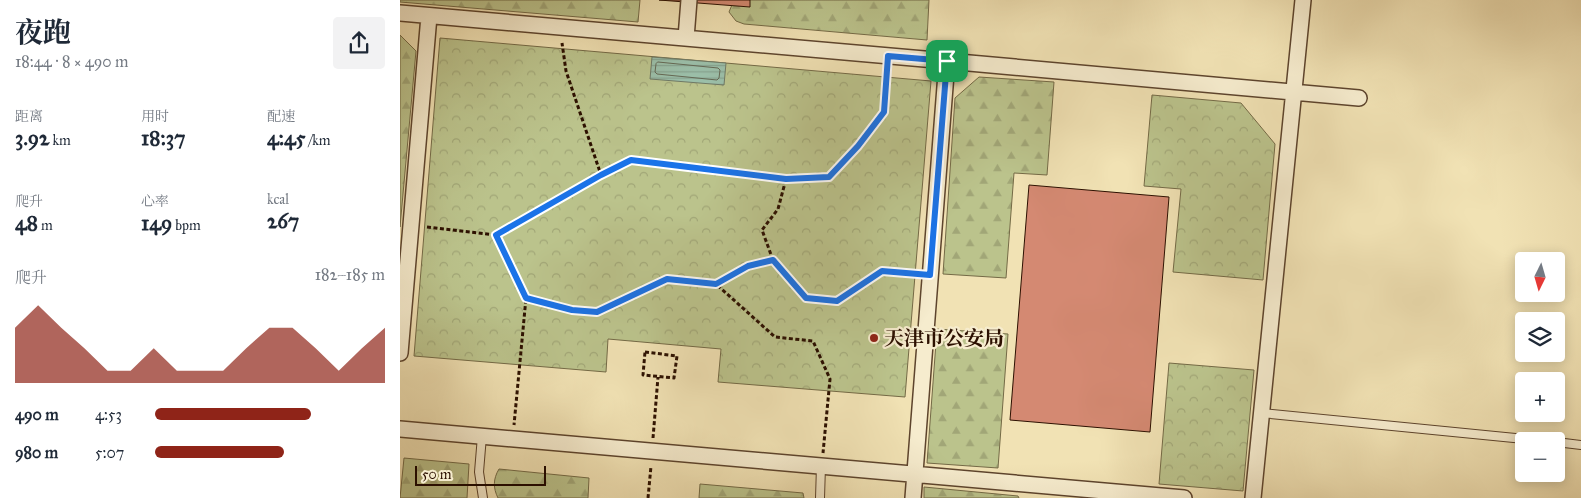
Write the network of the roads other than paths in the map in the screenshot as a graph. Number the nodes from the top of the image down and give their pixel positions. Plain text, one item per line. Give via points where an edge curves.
1 (688, 0) edge
2 (1303, 0) edge
3 (400, 13) edge
4 (429, 16) junction
5 (686, 38) junction
6 (947, 61) junction
7 (1294, 92) junction
8 (1359, 98) dead end
9 (400, 353) edge
10 (1261, 413) junction
11 (400, 429) edge
12 (482, 436) junction
13 (1515, 438) edge
14 (1565, 443) edge
15 (1581, 445) edge
16 (821, 466) junction
17 (915, 474) junction
18 (483, 498) edge
19 (820, 498) edge
20 (913, 498) edge
21 (1184, 498) edge
22 (1254, 498) edge

1 - 5 street
2 - 7 street
3 - 4 street
4 - 5 street
4 - 9 street
5 - 6 street
6 - 7 street
6 - 17 street
7 - 8 street
7 - 10 street
10 - 13 lane
10 - 22 street
11 - 12 street
12 - 16 street
12 - 18 lane via 480,472
14 - 15 lane
16 - 17 street
16 - 19 lane
17 - 20 street
17 - 21 street

